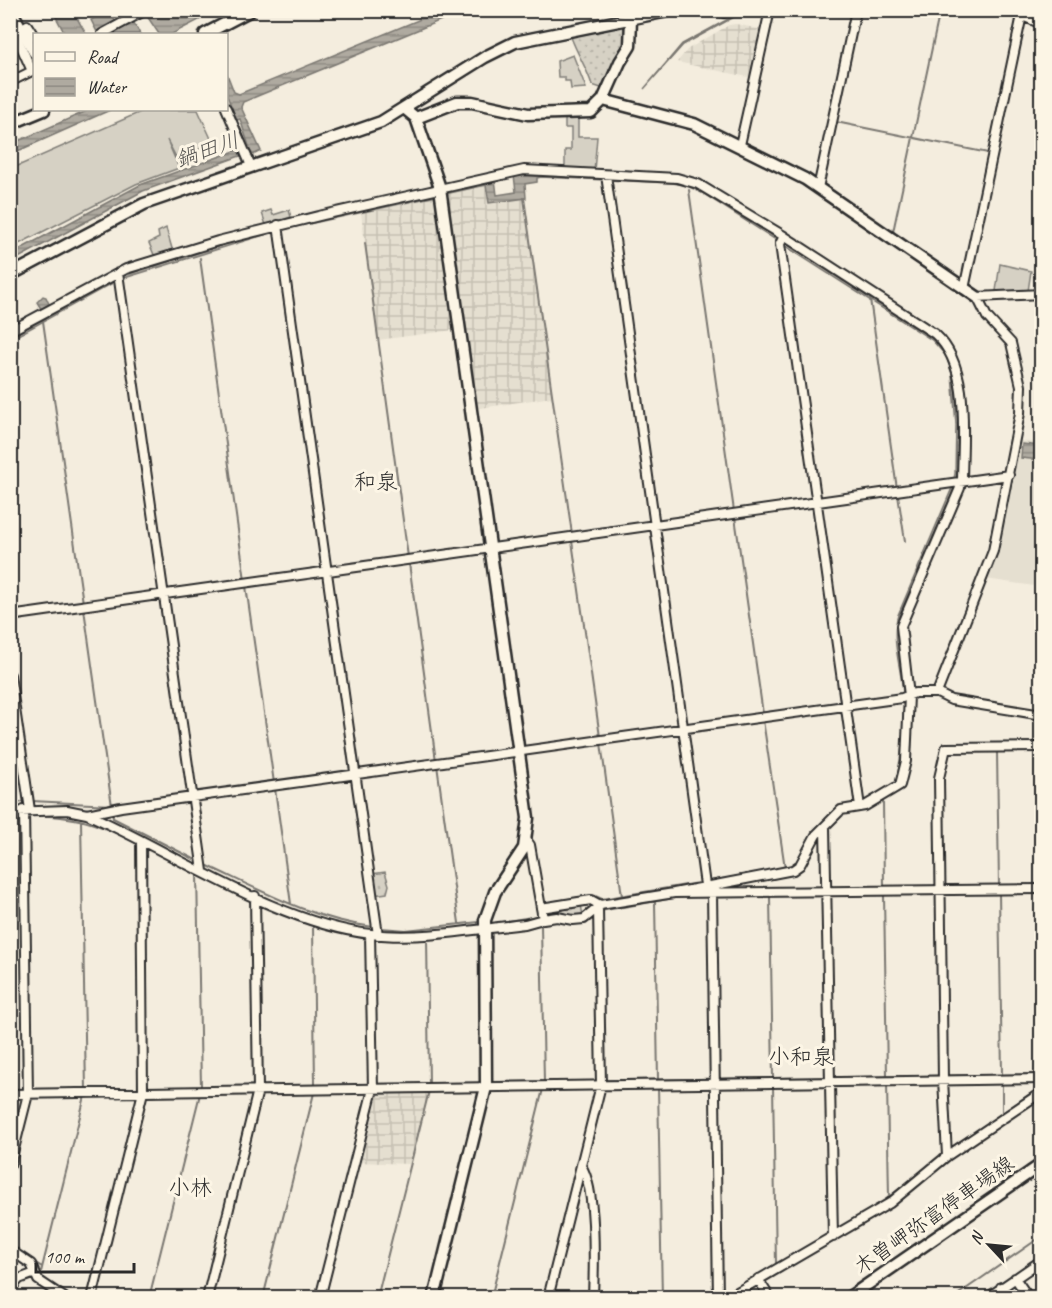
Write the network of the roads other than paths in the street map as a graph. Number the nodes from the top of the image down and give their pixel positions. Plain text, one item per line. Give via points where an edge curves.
1 (11, 10) edge
2 (146, 10) edge
3 (251, 10) edge
4 (673, 10) edge
5 (714, 10) edge
6 (736, 10) edge
7 (770, 10) edge
8 (856, 10) edge
9 (1007, 10) edge
10 (241, 15) edge
11 (1021, 18) junction
12 (631, 19) junction
13 (1041, 24) edge
14 (21, 28) junction
15 (104, 33) edge
16 (207, 33) edge
17 (33, 34) edge
18 (33, 50) edge
19 (10, 82) edge
20 (603, 100) junction
21 (404, 108) junction
22 (42, 111) edge
23 (227, 111) edge
24 (416, 118) junction
25 (10, 124) edge
26 (740, 145) junction
27 (249, 161) junction
28 (606, 178) junction
29 (818, 188) junction
30 (440, 192) junction
31 (279, 228) junction
32 (782, 239) junction
33 (10, 275) edge
34 (119, 276) junction
35 (964, 289) junction
36 (1041, 294) edge
37 (977, 297) junction
38 (10, 331) edge
39 (1009, 476) junction
40 (958, 483) junction
41 (816, 503) junction
42 (654, 526) junction
43 (491, 548) junction
44 (327, 571) junction
45 (164, 595) junction
46 (10, 616) edge
47 (10, 675) edge
48 (937, 693) junction
49 (906, 697) junction
50 (845, 706) junction
51 (1041, 715) edge
52 (682, 729) junction
53 (1041, 747) edge
54 (519, 752) junction
55 (356, 775) junction
56 (193, 798) junction
57 (860, 807) junction
58 (27, 810) junction
59 (10, 812) edge
60 (87, 814) junction
61 (825, 827) junction
62 (141, 841) junction
63 (527, 841) junction
64 (203, 871) junction
65 (705, 885) junction
66 (1041, 889) edge
67 (941, 890) junction
68 (826, 892) junction
69 (674, 893) junction
70 (712, 893) junction
71 (255, 896) junction
72 (541, 908) junction
73 (599, 909) junction
74 (543, 919) junction
75 (484, 928) junction
76 (374, 935) junction
77 (943, 1077) junction
78 (1041, 1078) edge
79 (829, 1079) junction
80 (715, 1080) junction
81 (601, 1085) junction
82 (486, 1087) junction
83 (373, 1089) junction
84 (258, 1090) junction
85 (143, 1092) junction
86 (1041, 1092) edge
87 (10, 1094) edge
88 (28, 1094) junction
89 (946, 1154) junction
90 (1041, 1164) edge
91 (10, 1165) edge
92 (581, 1166) junction
93 (833, 1234) junction
94 (10, 1250) edge
95 (1041, 1260) edge
96 (35, 1273) junction
97 (1015, 1278) junction
98 (758, 1280) junction
99 (1001, 1287) junction
100 (10, 1290) edge
101 (721, 1297) edge
102 (65, 1298) edge
103 (92, 1298) edge
104 (207, 1298) edge
105 (320, 1298) edge
106 (434, 1298) edge
107 (548, 1298) edge
108 (594, 1298) edge
109 (770, 1298) edge
110 (848, 1298) edge
111 (987, 1298) edge
112 (1009, 1298) edge
113 (1029, 1298) edge

1 - 14 street
2 - 15 street
3 - 10 street
4 - 12 street
5 - 6 street
7 - 26 street
8 - 29 street
9 - 11 street
10 - 16 street
11 - 13 street
11 - 35 street
12 - 20 street via 630,46
12 - 21 street via 515,42
14 - 17 street via 27,25
14 - 18 street
14 - 19 street via 14,31 32,71
20 - 24 street via 596,110 585,114 528,114 465,102
20 - 26 street via 694,123
21 - 24 street
21 - 27 street via 381,122
22 - 25 street
23 - 27 street
24 - 30 street
26 - 29 street
27 - 33 street via 144,204
28 - 30 street via 524,170
28 - 32 street via 693,181
28 - 42 street
29 - 35 street
30 - 31 street
30 - 43 street
31 - 34 street
31 - 44 street
32 - 40 street via 945,344 958,375 962,424
32 - 41 street
34 - 38 street
34 - 45 street
35 - 37 street
36 - 37 street
37 - 39 street via 987,317 1009,339 1019,376 1020,413
39 - 40 street
39 - 48 street via 993,551
40 - 41 street
40 - 49 street via 960,488 903,618 900,633
41 - 42 street
41 - 50 street
42 - 43 street
42 - 52 street
43 - 44 street
43 - 54 street
44 - 45 street
44 - 55 street
45 - 46 street
45 - 56 street
47 - 58 street
48 - 49 street
48 - 51 street via 951,700
49 - 50 street
49 - 57 street via 906,760 900,785
50 - 52 street
50 - 57 street
52 - 54 street
52 - 65 street
53 - 67 street via 946,748 939,778
54 - 55 street
54 - 63 street via 528,818
55 - 56 street
55 - 76 street
56 - 60 street
56 - 64 street
57 - 61 street via 841,810
58 - 59 street
58 - 60 street
58 - 88 street
60 - 62 street
61 - 65 street via 796,868
61 - 68 street
62 - 64 street
62 - 85 street
63 - 72 street
63 - 75 street via 492,898
64 - 71 street
65 - 69 street
66 - 67 street
67 - 68 street
67 - 77 street
68 - 70 street
68 - 79 street
69 - 70 street
69 - 73 street
70 - 80 street
71 - 76 street via 330,926
71 - 84 street
72 - 73 street via 591,900
72 - 74 street
73 - 74 street via 584,919
73 - 81 street
74 - 75 street
75 - 76 street via 407,937
75 - 82 street
76 - 83 street
77 - 78 street
77 - 79 street
77 - 89 street
79 - 80 street
79 - 93 street
80 - 81 street
80 - 101 street
81 - 82 street
81 - 92 street
82 - 83 street
82 - 106 street
83 - 84 street
83 - 105 street
84 - 85 street
84 - 104 street
85 - 88 street
85 - 103 street
86 - 89 street
87 - 88 street
88 - 91 street
89 - 93 street via 890,1203
90 - 110 street, 木曽岬弥富停車場線
92 - 107 street
92 - 108 street via 587,1179 594,1249
93 - 98 street
94 - 96 street via 31,1264
95 - 97 street
96 - 100 street via 19,1279
96 - 102 street via 38,1280
97 - 99 street
97 - 113 street
98 - 101 street
98 - 109 street
99 - 111 street
99 - 112 street

